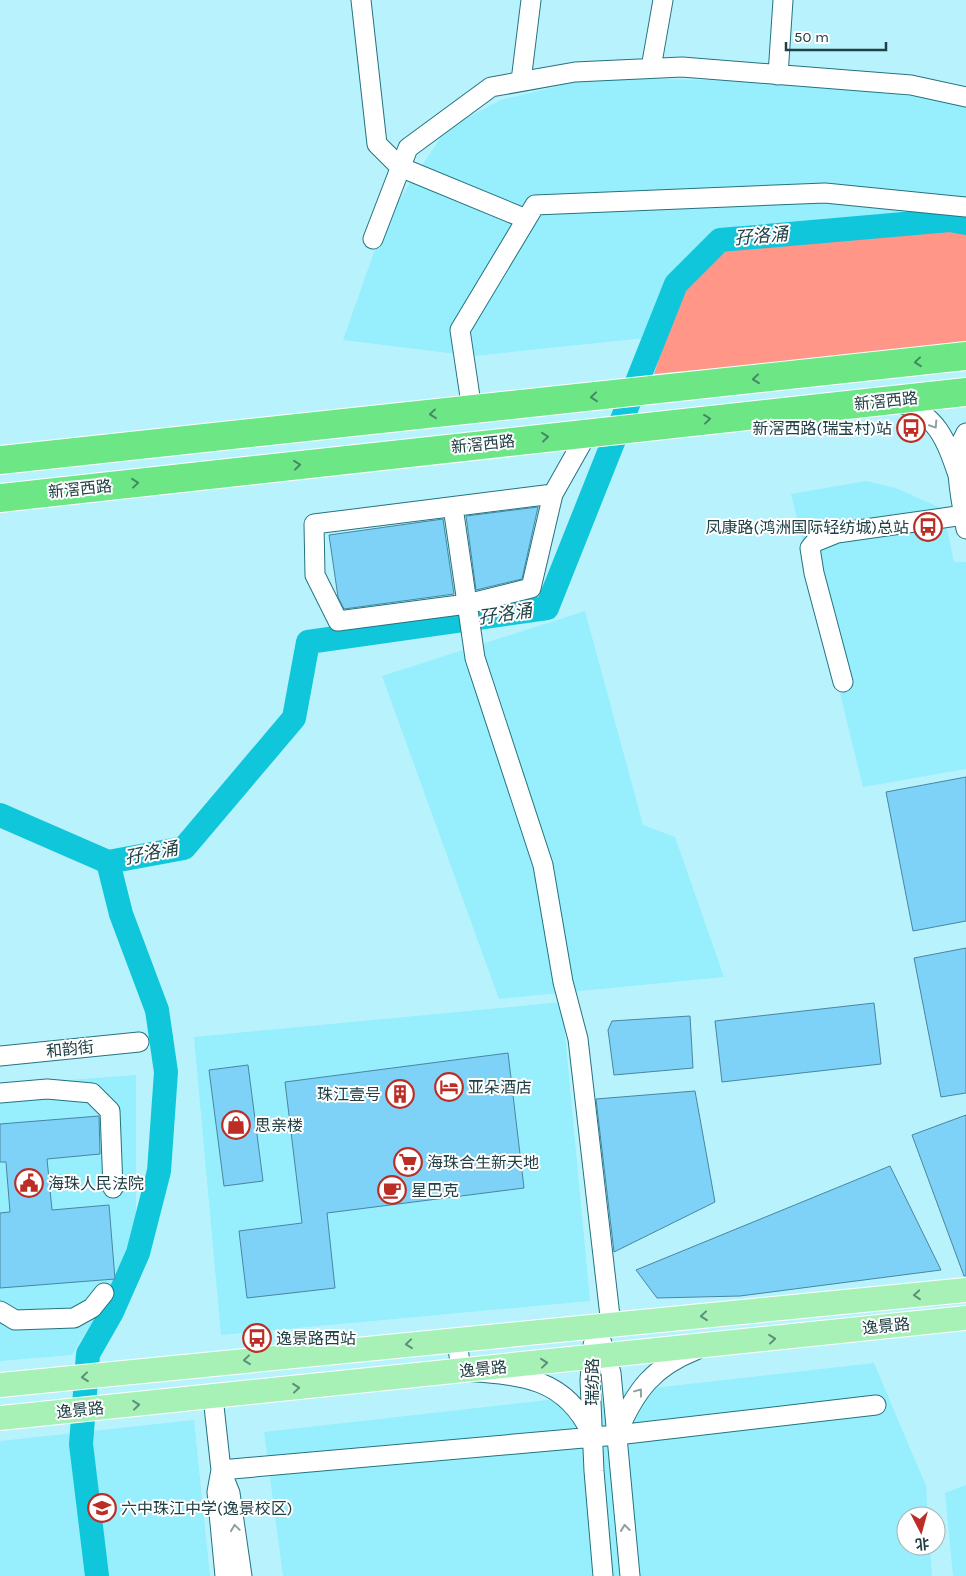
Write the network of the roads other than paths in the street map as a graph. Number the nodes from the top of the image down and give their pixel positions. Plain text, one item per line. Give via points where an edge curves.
1 (361, 0) edge
2 (531, 0) edge
3 (663, 0) edge
4 (784, 0) edge
5 (651, 68) junction
6 (778, 75) junction
7 (521, 81) junction
8 (966, 97) edge
9 (400, 167) junction
10 (966, 207) edge
11 (526, 219) junction
12 (373, 238) dead end
13 (966, 356) edge
14 (966, 392) edge
15 (894, 400) junction
16 (472, 410) junction
17 (588, 432) junction
18 (966, 432) edge
19 (0, 460) edge
20 (959, 478) junction
21 (553, 494) junction
22 (0, 498) edge
23 (453, 507) junction
24 (965, 522) edge
25 (467, 604) junction
26 (843, 682) dead end
27 (139, 1042) dead end
28 (0, 1056) edge
29 (0, 1093) edge
30 (113, 1188) dead end
31 (966, 1290) edge
32 (104, 1293) dead end
33 (0, 1311) edge
34 (740, 1312) junction
35 (966, 1318) edge
36 (604, 1326) junction
37 (457, 1340) junction
38 (743, 1342) junction
39 (706, 1346) junction
40 (599, 1357) junction
41 (461, 1371) junction
42 (0, 1385) edge
43 (213, 1397) junction
44 (876, 1405) dead end
45 (0, 1418) edge
46 (617, 1435) junction
47 (593, 1437) junction
48 (221, 1470) junction
49 (225, 1576) edge
50 (242, 1576) edge
51 (603, 1576) edge
52 (630, 1576) edge

1 - 9 street via 377,144
2 - 7 street
3 - 5 street
4 - 6 street
5 - 6 street via 682,67
5 - 7 street via 575,72
6 - 8 street via 911,85
7 - 9 street via 491,87 408,148
9 - 11 street
9 - 12 street
10 - 11 street via 825,193 535,205
11 - 16 street via 460,330
13 -> 16 highway
14 - 15 highway, 新滘西路
17 -> 15 highway, 新滘西路
15 -> 20 street via 922,411 931,420 949,450
16 -> 19 highway
17 - 21 street
22 -> 17 highway, 新滘西路
18 - 20 street via 960,453
20 - 24 street
21 - 23 street
21 - 25 street via 531,588
23 - 25 street, 瑞纺路
23 - 25 street via 314,524 315,575 338,622
24 - 26 street via 836,533 823,537 810,548
25 - 36 street, 瑞纺路 via 475,658 543,866 563,982 578,1039
27 - 28 street, 和韵街
29 - 30 street via 47,1089 92,1094 110,1111
31 -> 34 main road, 逸景路
32 - 33 street via 92,1308 74,1318 15,1320
34 -> 36 main road, 逸景路
34 - 38 street
38 -> 35 main road, 逸景路
36 - 37 main road, 逸景路
36 - 40 street, 瑞纺路
37 - 41 street
37 -> 42 main road, 逸景路
38 - 39 main road, 逸景路
39 - 40 main road, 逸景路
46 -> 39 street via 637,1392 647,1381 667,1364
41 -> 40 main road, 逸景路
40 - 46 street via 611,1373
40 - 47 street, 瑞纺路
43 -> 41 main road, 逸景路
41 - 47 street via 513,1375 536,1381 560,1393 582,1414
45 -> 43 main road, 逸景路
43 - 48 street
44 - 46 street
46 - 47 street
52 -> 46 street
47 - 48 street
47 - 51 street, 瑞纺路
48 - 49 street via 217,1492
50 -> 48 street via 230,1493

